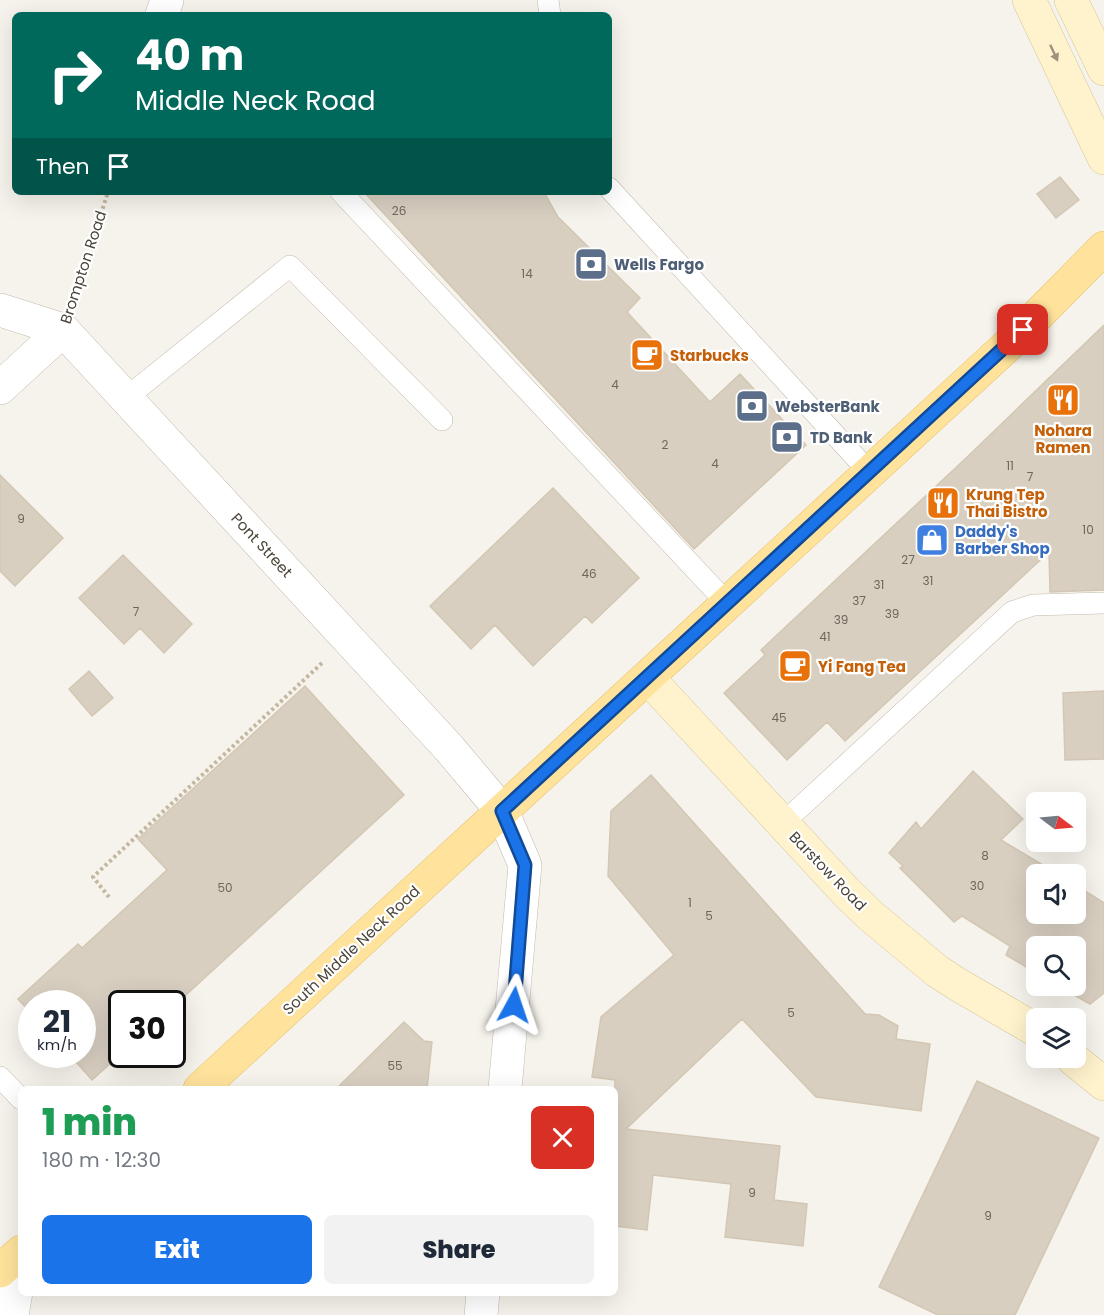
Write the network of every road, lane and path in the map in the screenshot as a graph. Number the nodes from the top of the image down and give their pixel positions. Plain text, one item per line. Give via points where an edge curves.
1 (1029, 0) edge
2 (1071, 0) edge
3 (1104, 69) edge
4 (1104, 158) edge
5 (612, 191) edge
6 (107, 195) edge
7 (343, 195) edge
8 (1104, 248) edge
9 (0, 310) edge
10 (63, 330) junction
11 (0, 388) edge
12 (126, 398) junction
13 (442, 420) dead end
14 (870, 473) junction
15 (1104, 603) edge
16 (728, 604) junction
17 (322, 663) dead end
18 (648, 678) junction
19 (502, 811) junction
20 (783, 824) junction
21 (109, 897) dead end
22 (1026, 1024) edge
23 (1086, 1046) edge
24 (1104, 1052) edge
25 (1084, 1068) edge
26 (0, 1077) edge
27 (1104, 1084) edge
28 (203, 1086) edge
29 (505, 1086) edge
30 (18, 1096) edge
31 (18, 1255) edge
32 (0, 1271) edge
33 (18, 1280) edge
34 (483, 1296) edge
35 (12, 1315) edge
36 (481, 1315) edge

1 -> 4 street
2 - 3 street
5 - 14 lane
6 - 10 path, Brompton Road
7 - 16 lane
8 - 14 main road, South Middle Neck Road via 1008,345
9 - 10 street, Pont Street
10 - 11 street, Brompton Road
10 - 12 street, Pont Street
12 - 13 lane via 290,266
12 - 19 street, Pont Street via 449,748
14 - 16 main road, South Middle Neck Road
15 - 20 lane via 1033,605 1012,612
16 - 18 main road, South Middle Neck Road
17 - 21 path via 93,877
18 - 19 main road, South Middle Neck Road
18 - 20 street, Barstow Road
19 - 28 main road, South Middle Neck Road
19 - 29 street, Pont Street via 525,865
20 - 22 street, Barstow Road via 870,916 957,984
23 - 24 street
25 - 27 street
26 - 30 lane
31 - 32 main road
33 - 35 street
34 - 36 street

